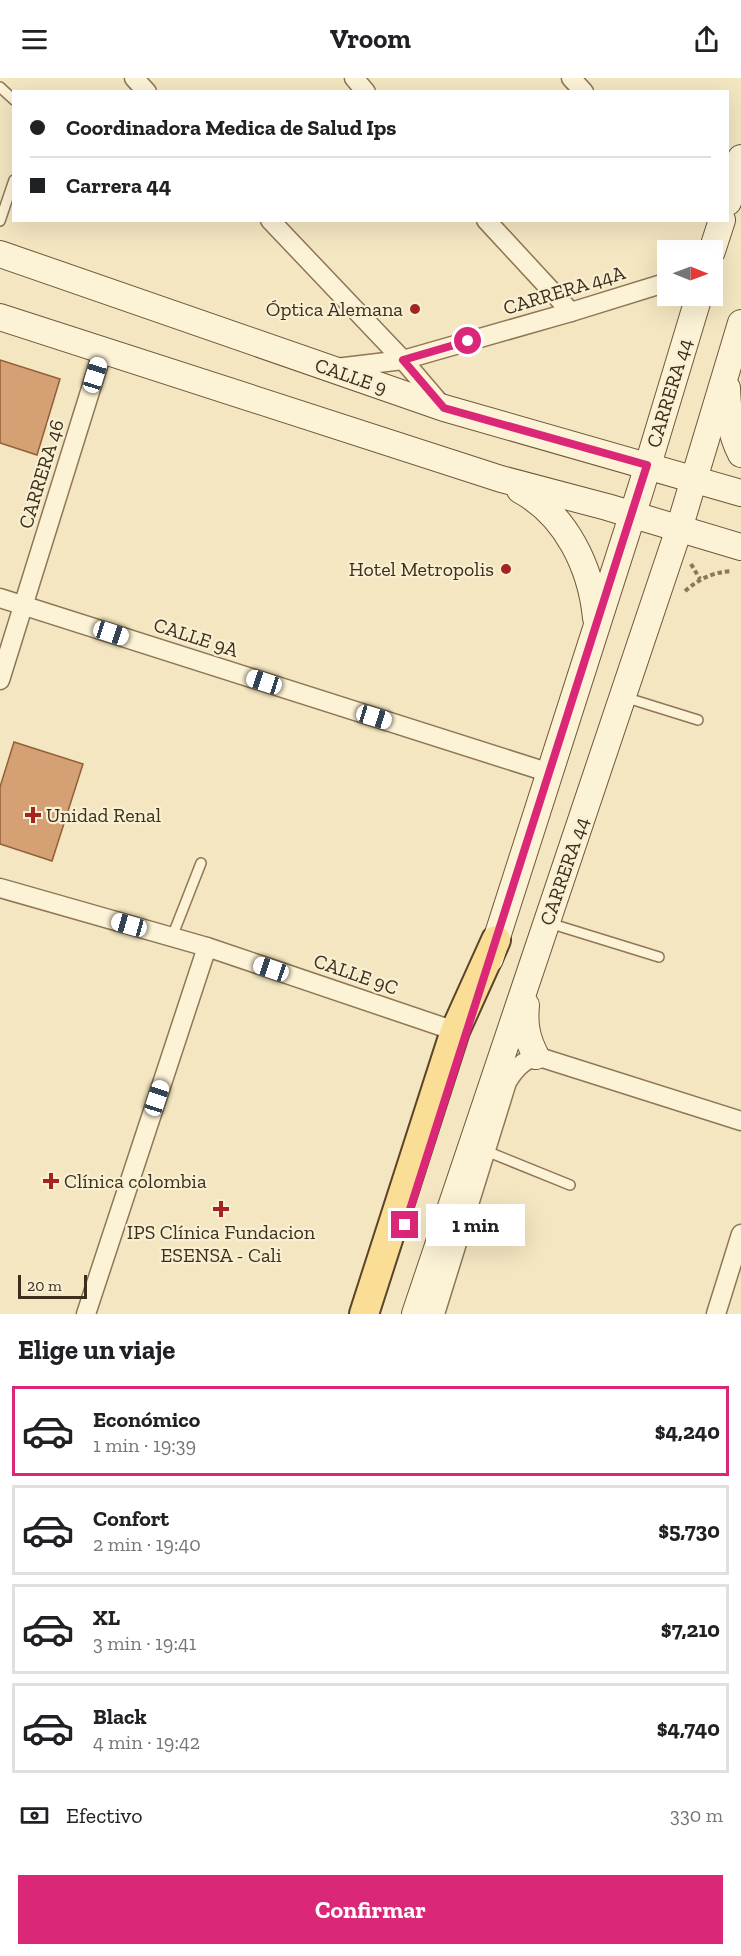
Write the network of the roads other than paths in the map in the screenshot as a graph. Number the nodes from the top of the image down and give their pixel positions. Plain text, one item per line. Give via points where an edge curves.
1 (134, 78) edge
2 (354, 78) edge
3 (571, 78) edge
4 (0, 87) edge
5 (145, 90) edge
6 (364, 90) edge
7 (582, 90) edge
8 (12, 98) edge
9 (741, 158) edge
10 (12, 186) edge
11 (729, 195) edge
12 (0, 221) edge
13 (272, 222) edge
14 (488, 222) edge
15 (721, 222) edge
16 (715, 240) edge
17 (0, 255) edge
18 (657, 285) edge
19 (696, 306) edge
20 (571, 312) junction
21 (0, 317) edge
22 (741, 323) edge
23 (103, 350) junction
24 (730, 358) junction
25 (403, 360) junction
26 (332, 369) junction
27 (444, 408) junction
28 (741, 454) edge
29 (647, 465) junction
30 (694, 478) junction
31 (501, 479) junction
32 (741, 493) edge
33 (632, 515) junction
34 (679, 529) junction
35 (738, 559) edge
36 (0, 598) edge
37 (24, 605) junction
38 (597, 625) junction
39 (5, 649) edge
40 (0, 680) edge
41 (623, 696) junction
42 (699, 720) dead end
43 (550, 773) junction
44 (201, 863) dead end
45 (0, 888) edge
46 (546, 926) junction
47 (172, 937) junction
48 (496, 940) joint
49 (207, 947) junction
50 (659, 957) dead end
51 (463, 1028) junction
52 (536, 1056) junction
53 (741, 1121) edge
54 (486, 1151) junction
55 (570, 1185) dead end
56 (741, 1234) edge
57 (86, 1314) edge
58 (364, 1314) edge
59 (377, 1314) edge
60 (415, 1314) edge
61 (435, 1314) edge
62 (716, 1314) edge

1 - 5 street
2 - 6 street
3 - 7 street
4 - 8 lane
9 - 11 main road
10 - 12 lane
13 - 25 street
14 - 20 street
15 - 16 main road
17 - 26 main road, CALLE 9
18 - 20 street, CARRERA 44A
19 - 29 main road, CARRERA 44
20 - 25 street, CARRERA 44A
21 - 23 main road
22 - 24 main road, CARRERA 44
23 - 31 main road
23 - 37 street, CARRERA 46
24 - 28 main road via 728,415
24 - 30 main road, CARRERA 44
25 - 26 street, CARRERA 44A
25 - 27 street
26 - 27 main road, CALLE 9
27 - 29 main road, CALLE 9
29 - 30 main road, CALLE 9
29 - 33 main road, CARRERA 44
30 - 32 main road, CALLE 9
30 - 34 main road, CARRERA 44
31 - 33 main road
31 - 38 main road via 528,494 551,514 572,542 585,565
33 - 34 main road
33 - 38 main road, CARRERA 44
34 - 35 main road
34 - 41 main road, CARRERA 44
36 - 37 street, CALLE 9A
37 - 39 street, CARRERA 46
37 - 43 street, CALLE 9A
38 - 43 main road, CARRERA 44
39 - 40 street, CARRERA 46
41 - 42 lane
41 - 46 main road, CARRERA 44
43 - 48 main road, CARRERA 44
44 - 47 lane
45 - 47 street, CALLE 9C
46 - 50 lane
46 - 52 main road via 526,997 524,1024
46 - 60 main road, CARRERA 44
47 - 49 street, CALLE 9C
48 - 51 main road
49 - 51 street, CALLE 9C
49 - 57 street
51 - 58 main road
51 - 59 main road
52 - 53 street
52 - 54 street via 514,1069 507,1082
54 - 55 lane
54 - 61 street
56 - 62 street

